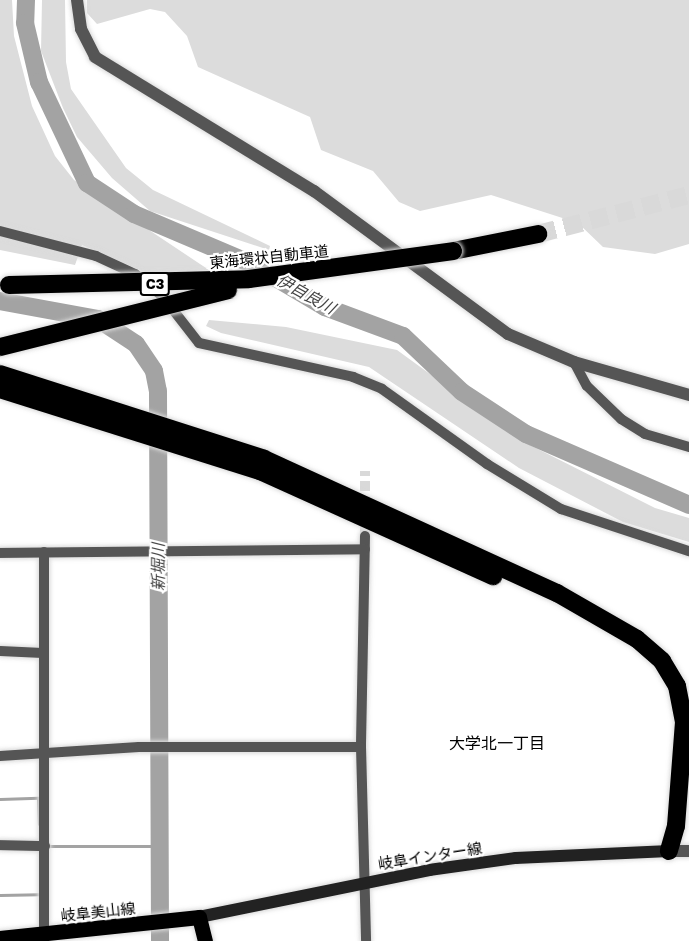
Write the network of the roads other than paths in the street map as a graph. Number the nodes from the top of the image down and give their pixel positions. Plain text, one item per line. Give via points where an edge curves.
1 (78, 0) edge
2 (0, 231) edge
3 (538, 234) tunnel mouth
4 (300, 273) junction
5 (0, 285) edge
6 (0, 347) edge
7 (574, 362) junction
8 (0, 374) edge
9 (0, 389) edge
10 (689, 395) edge
11 (0, 402) edge
12 (71, 413) junction
13 (136, 424) junction
14 (689, 447) edge
15 (365, 536) tunnel mouth
16 (364, 549) junction
17 (689, 551) edge
18 (44, 552) junction
19 (0, 553) edge
20 (0, 651) edge
21 (43, 653) junction
22 (361, 747) junction
23 (44, 750) junction
24 (0, 756) edge
25 (0, 845) edge
26 (45, 846) junction
27 (669, 851) junction
28 (689, 851) edge
29 (362, 883) junction
30 (199, 917) junction
31 (0, 938) edge
32 (44, 938) edge
33 (193, 941) edge
34 (205, 941) edge
35 (366, 941) edge

1 - 7 street via 88,46 111,69 314,191 508,334
2 - 17 street via 96,256 135,274 163,297 199,343 353,377 382,389 487,464 561,509
3 - 4 highway, 東海環状自動車道 / C3, bridge via 453,251
4 - 5 highway, 東海環状自動車道 / C3, bridge via 174,283
4 - 6 highway, bridge via 135,310
7 - 10 street
7 - 14 street via 588,386 621,419 645,434
8 - 13 highway
9 - 12 highway
11 - 12 highway
12 - 13 highway
13 - 27 highway via 336,489 557,593 637,639 662,661 677,686 684,722 676,826
15 - 16 street
16 - 18 street
16 - 22 street
18 - 19 street
18 - 21 street
20 - 21 street
21 - 23 street
22 - 23 street
22 - 29 street
23 - 24 street
23 - 26 street
25 - 26 street
26 - 32 street
27 - 28 street
27 - 29 main road, 岐阜インター線 via 516,858
29 - 30 main road, 岐阜インター線
29 - 35 street
30 - 32 main road, 岐阜美山線
30 - 33 main road
30 - 34 main road
31 - 32 main road, 岐阜美山線

